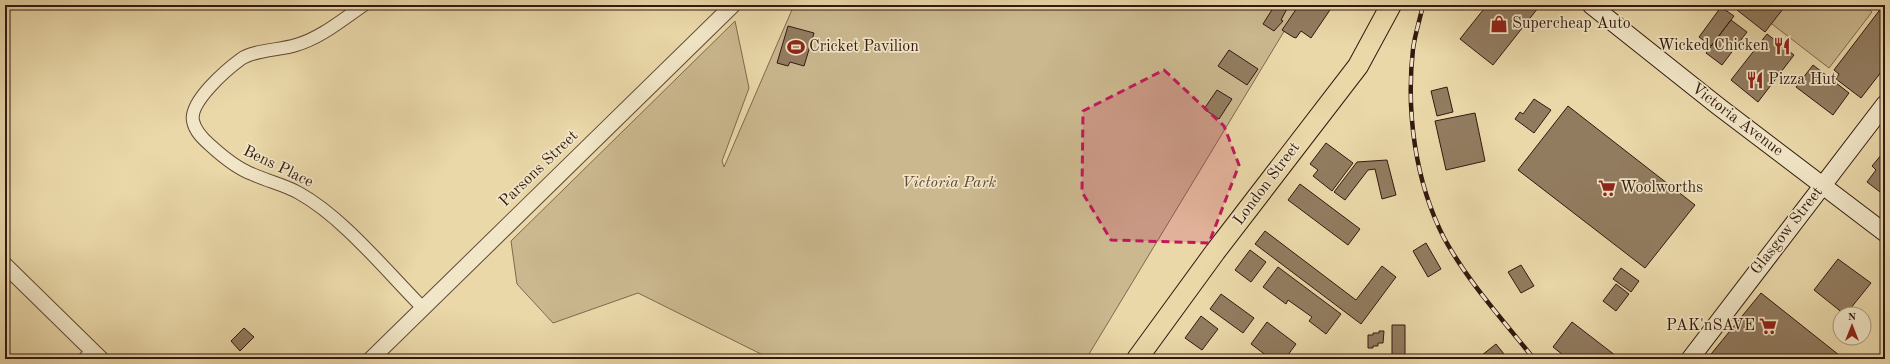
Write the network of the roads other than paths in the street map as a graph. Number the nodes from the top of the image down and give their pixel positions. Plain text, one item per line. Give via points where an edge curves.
1 (364, 5) edge
2 (733, 5) edge
3 (1391, 5) edge
4 (1590, 5) edge
5 (1885, 104) edge
6 (1823, 185) junction
7 (1885, 233) edge
8 (5, 265) edge
9 (423, 308) junction
10 (92, 356) edge
11 (371, 359) edge
12 (1137, 359) edge
13 (1690, 359) edge

1 - 9 street, Bens Place via 322,34 298,45 243,57 205,93 195,106 193,122 196,131 224,158 250,174 298,193 323,209
2 - 9 street, Parsons Street
3 - 12 highway, London Street via 1358,66 1215,252
4 - 6 main road, Victoria Avenue
5 - 6 main road, Glasgow Street
6 - 7 main road, Victoria Avenue
6 - 13 main road, Glasgow Street
8 - 10 street
9 - 11 street, Parsons Street

